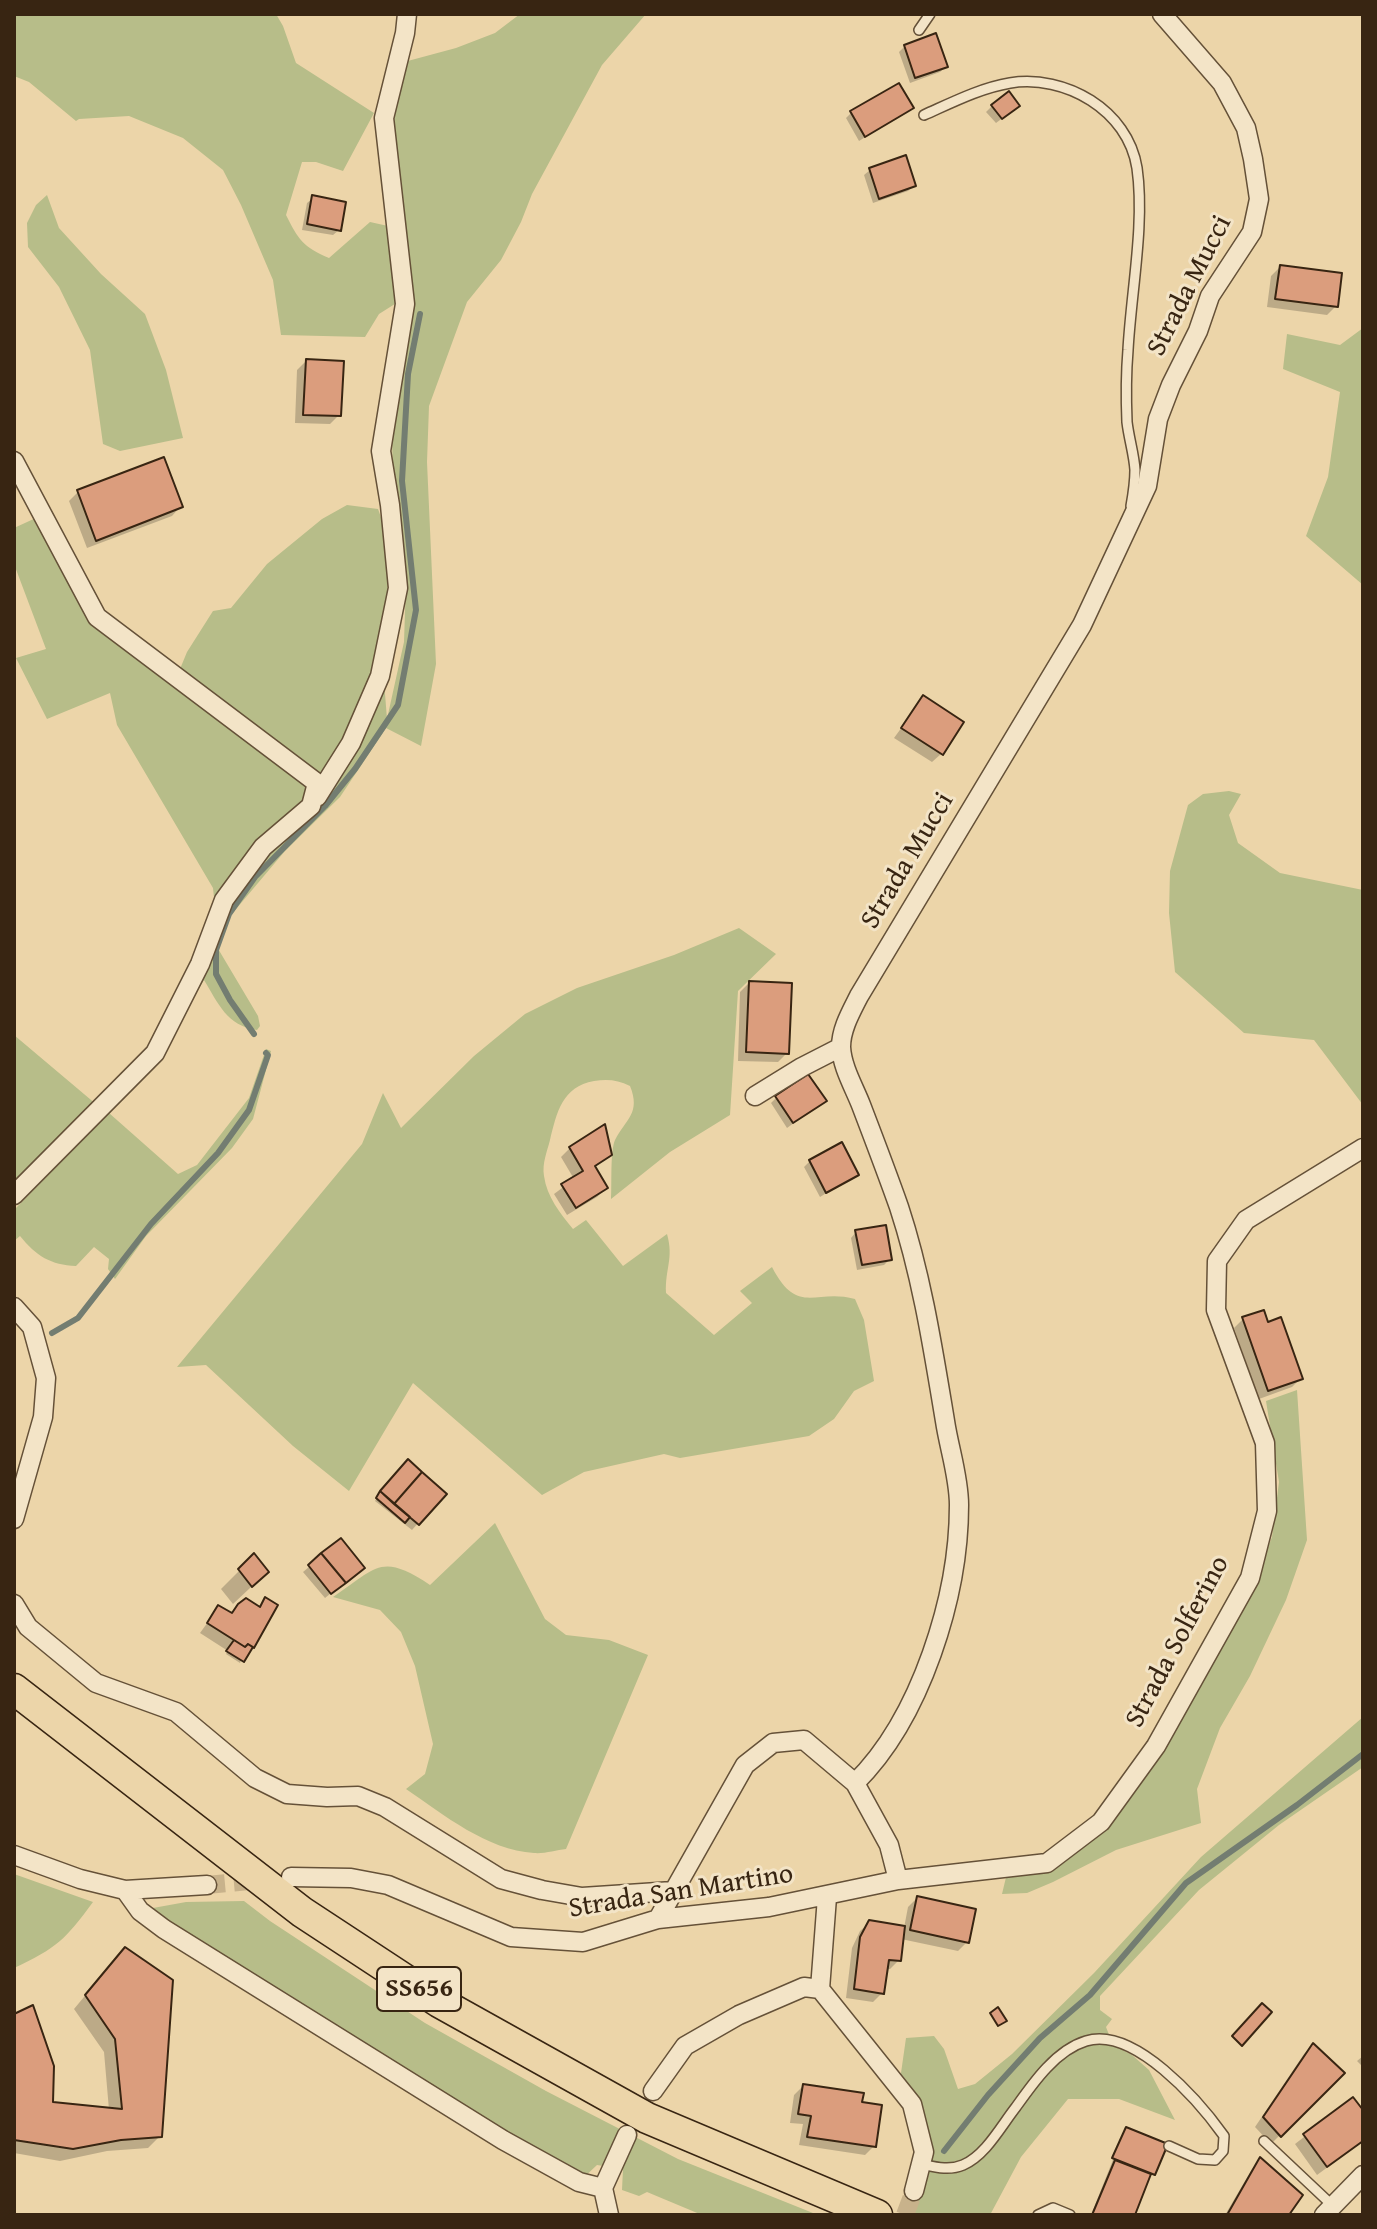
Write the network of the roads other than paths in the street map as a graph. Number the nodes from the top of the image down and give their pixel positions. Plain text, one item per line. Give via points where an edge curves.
1 (407, 14) edge
2 (930, 14) edge
3 (1162, 14) edge
4 (919, 30) dead end
5 (924, 115) dead end
6 (14, 461) edge
7 (1128, 526) junction
8 (311, 806) junction
9 (841, 1047) junction
10 (755, 1096) dead end
11 (1363, 1148) edge
12 (14, 1195) edge
13 (14, 1307) edge
14 (14, 1519) edge
15 (14, 1604) edge
16 (14, 1689) edge
17 (855, 1783) junction
18 (14, 1855) edge
19 (291, 1877) dead end
20 (898, 1880) junction
21 (207, 1885) tunnel mouth
22 (125, 1890) junction
23 (673, 1891) junction
24 (827, 1897) junction
25 (658, 1919) junction
26 (820, 1989) junction
27 (653, 2091) dead end
28 (627, 2135) dead end
29 (1264, 2141) dead end
30 (1169, 2146) dead end
31 (921, 2164) junction
32 (1363, 2175) edge
33 (603, 2188) junction
34 (914, 2191) tunnel mouth
35 (1329, 2211) edge
36 (876, 2214) edge
37 (609, 2215) edge
38 (1038, 2215) edge
39 (1070, 2215) edge

1 - 8 street via 384,118 405,304 381,451 398,588 380,676 351,743
2 - 4 lane
3 - 7 street, Strada Mucci via 1233,101 1250,142 1259,199 1252,232 1210,296 1162,406 1147,486
5 - 7 lane via 995,87 1029,82 1089,99 1126,136 1137,167 1139,208 1127,374 1135,471
6 - 8 street via 97,617 317,783
7 - 9 street, Strada Mucci via 1067,651 859,996
8 - 12 street via 263,847 224,900 200,964 155,1053
9 - 10 street
9 - 17 street via 914,1256 959,1501 950,1591 925,1669 892,1740
11 - 20 street, Strada Solferino via 1246,1220 1217,1261 1216,1310 1265,1443 1267,1511 1250,1578 1156,1746 1101,1822 1047,1863
13 - 14 street via 32,1327 46,1378 43,1417
15 - 23 street via 28,1627 96,1683 176,1712 255,1778 287,1794 358,1796 385,1807 501,1879 542,1890 582,1897
16 - 36 highway, SS656 via 302,1912 439,2002 647,2118
17 - 20 street via 889,1845
17 - 23 street via 804,1740 773,1743 745,1765
18 - 22 street
19 - 25 street, Strada San Martino via 388,1885 511,1937 583,1942
20 - 24 street, Strada San Martino
21 - 22 street
22 - 33 street via 140,1911 164,1929 503,2140 579,2182
23 - 25 street
24 - 25 street, Strada San Martino
24 - 26 street
26 - 27 street via 804,1987 685,2046
26 - 31 street via 912,2104 924,2152
28 - 33 street
29 - 35 lane
30 - 31 lane via 1215,2160 1223,2151 1224,2136 1170,2075 1108,2038 1066,2051 979,2154 963,2165 944,2169
31 - 34 street
32 - 35 street
33 - 37 street
38 - 39 lane via 1053,2208

